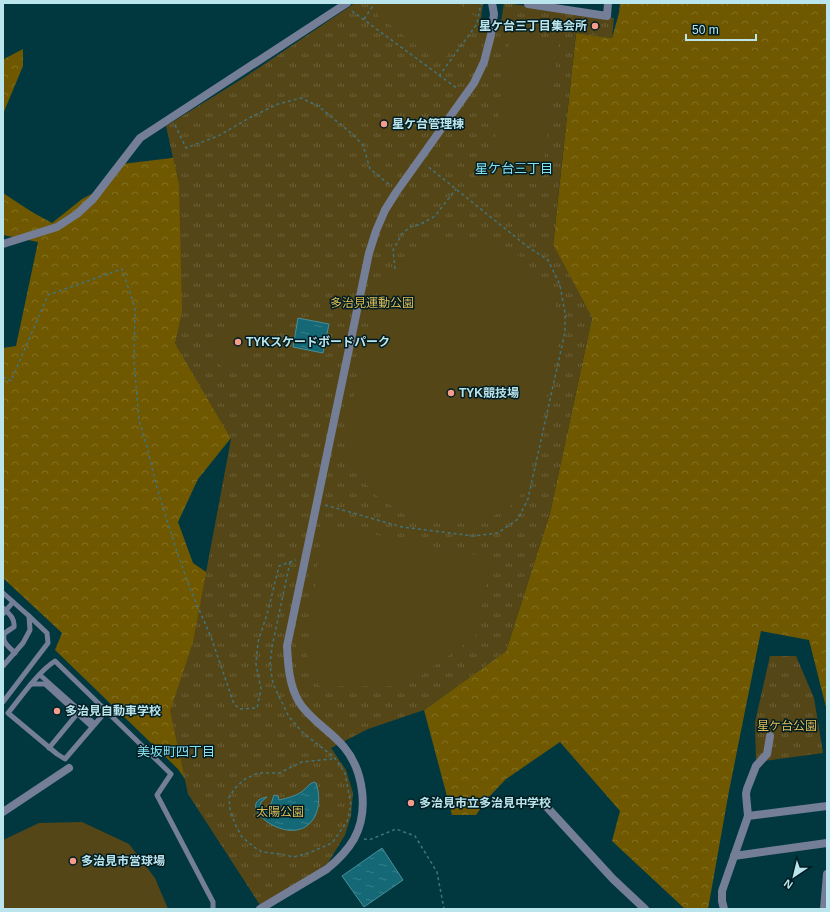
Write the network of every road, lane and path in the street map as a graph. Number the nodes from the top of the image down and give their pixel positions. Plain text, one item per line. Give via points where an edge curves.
1 (347, 3) edge
2 (375, 3) edge
3 (480, 3) edge
4 (492, 3) edge
5 (528, 3) edge
6 (608, 3) edge
7 (351, 11) dead end
8 (364, 20) junction
9 (439, 76) junction
10 (466, 95) junction
11 (172, 117) junction
12 (419, 160) junction
13 (456, 189) junction
14 (397, 191) junction
15 (3, 244) edge
16 (395, 269) dead end
17 (3, 377) edge
18 (318, 503) junction
19 (305, 558) junction
20 (290, 562) junction
21 (3, 593) edge
22 (13, 602) junction
23 (4, 611) edge
24 (29, 616) junction
25 (15, 653) junction
26 (3, 666) edge
27 (40, 675) junction
28 (31, 684) junction
29 (3, 702) edge
30 (107, 710) junction
31 (5, 711) edge
32 (77, 714) junction
33 (94, 726) junction
34 (770, 736) dead end
35 (49, 748) junction
36 (334, 757) junction
37 (69, 768) dead end
38 (544, 804) dead end
39 (827, 806) edge
40 (3, 812) edge
41 (748, 816) junction
42 (354, 838) junction
43 (827, 842) edge
44 (734, 856) junction
45 (827, 874) edge
46 (213, 909) edge
47 (260, 909) edge
48 (444, 909) edge
49 (645, 909) edge
50 (724, 909) edge
51 (824, 909) edge

1 - 11 street
2 - 8 path
3 - 9 path via 477,24
4 - 10 street via 494,14 484,62
5 - 6 street via 607,16
7 - 8 path
8 - 9 path
9 - 10 path
10 - 12 street
11 - 14 path via 186,148 218,136 278,104 301,98 318,106 351,133 363,145 370,169
11 - 15 street via 140,138 77,214 57,227
12 - 13 path
12 - 14 street
13 - 16 path via 435,216 410,227 402,234 392,250
13 - 18 path via 548,260 560,285 565,313 565,332 528,499 518,519 498,533 474,536 402,527
14 - 18 street via 385,210 369,253
17 - 20 path via 11,381 48,295 122,269 135,308 134,361 139,420 156,488 191,591 211,637 234,704 240,709 257,708 261,688 256,664 258,642 279,566
18 - 19 street
19 - 20 path
19 - 42 street via 287,646 288,669 300,702 311,716 336,738 357,769 362,802 361,822
20 - 36 path via 272,647 270,665 273,684 289,717
21 - 22 lane
22 - 23 lane
22 - 24 lane
23 - 25 lane via 12,616 14,622 14,627 6,632 5,644
24 - 25 lane via 30,630
24 - 29 lane via 47,633 48,644
25 - 26 lane
27 - 28 lane
27 - 30 lane via 56,661
27 - 33 lane
28 - 31 lane
28 - 32 lane via 45,684
30 - 33 lane
30 - 46 lane via 171,774 157,795 213,902
31 - 35 lane
32 - 33 lane
32 - 35 lane
33 - 35 lane via 66,759
34 - 41 street via 767,754 756,766 747,788
36 - 36 path via 345,773 351,805 347,822 332,843 293,857 262,852 242,837 230,809 230,797 245,779 258,773 279,774 302,762
37 - 40 street
38 - 49 street via 613,879
39 - 41 street
41 - 44 street
42 - 47 street via 346,851 328,869
42 - 48 path via 369,840 396,829 415,836 437,872
43 - 44 street
44 - 50 street via 722,891
45 - 51 street

